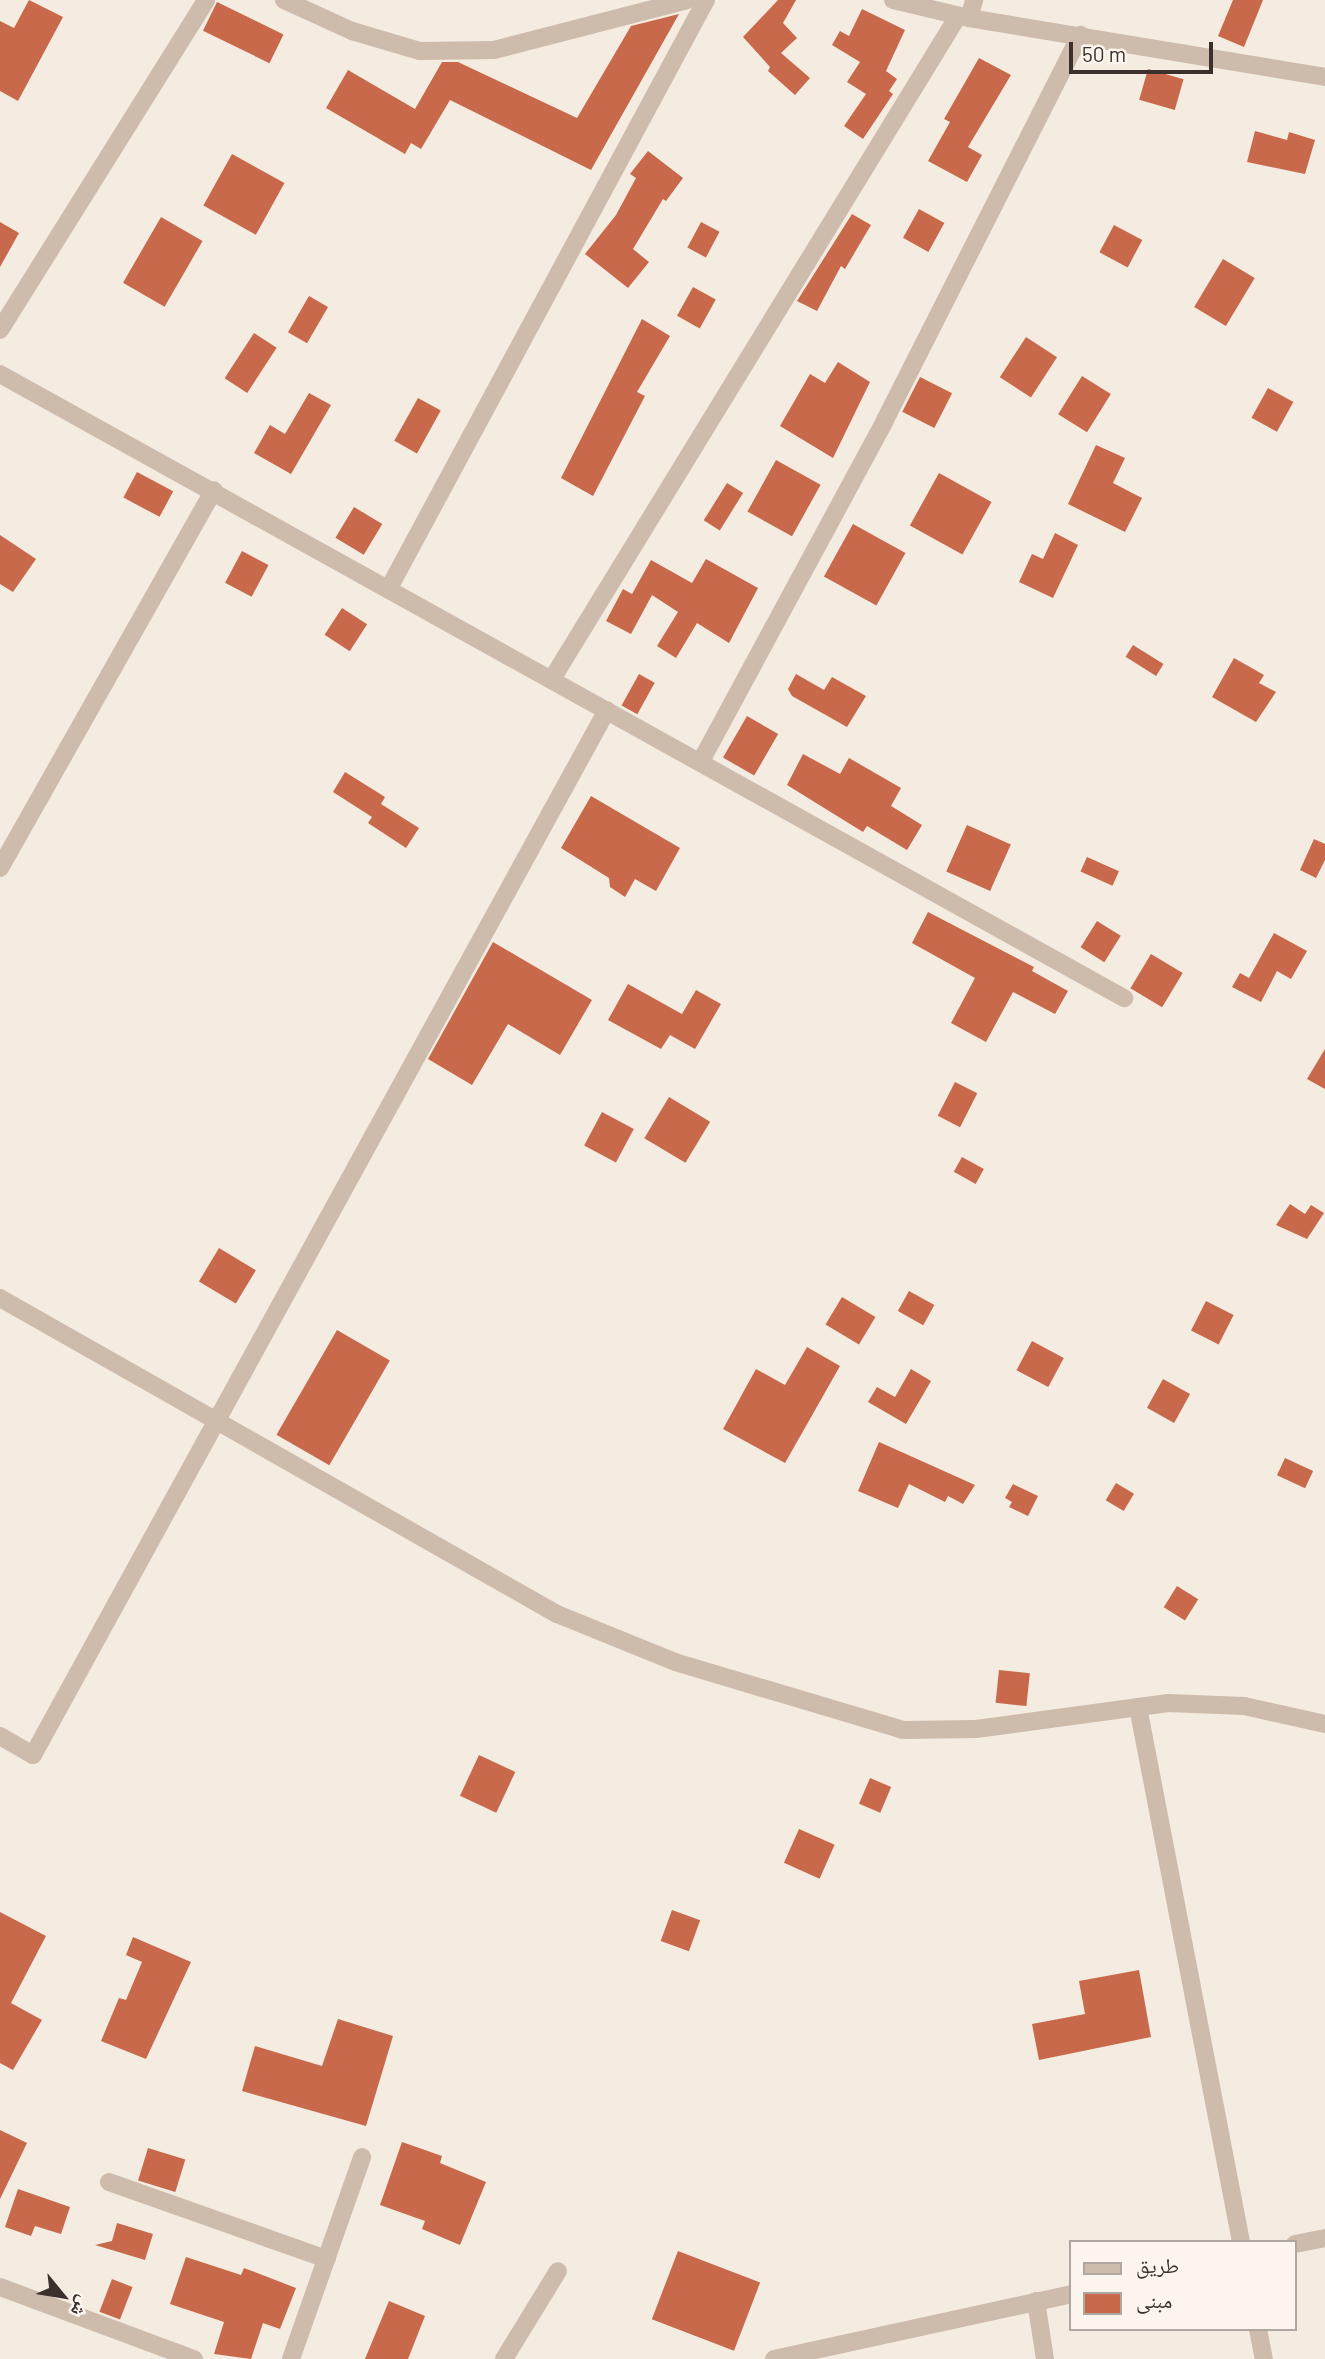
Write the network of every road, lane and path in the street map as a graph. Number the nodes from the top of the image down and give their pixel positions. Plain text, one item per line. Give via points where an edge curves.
1 (206, 0) edge
2 (284, 0) edge
3 (687, 0) edge
4 (706, 0) edge
5 (893, 0) edge
6 (974, 0) edge
7 (963, 17) junction
8 (1080, 35) junction
9 (1325, 77) edge
10 (0, 330) edge
11 (0, 373) edge
12 (214, 490) junction
13 (389, 588) junction
14 (552, 679) junction
15 (607, 710) junction
16 (701, 761) junction
17 (0, 868) edge
18 (1124, 998) dead end
19 (0, 1298) edge
20 (217, 1419) junction
21 (1138, 1707) junction
22 (1325, 1724) edge
23 (0, 1736) edge
24 (362, 2157) dead end
25 (109, 2182) dead end
26 (1325, 2238) edge
27 (1241, 2240) edge
28 (1297, 2244) edge
29 (327, 2259) junction
30 (558, 2271) dead end
31 (0, 2287) edge
32 (1070, 2294) edge
33 (1035, 2301) junction
34 (1258, 2331) edge
35 (194, 2359) edge
36 (291, 2359) edge
37 (504, 2359) edge
38 (774, 2359) edge
39 (1045, 2359) edge
40 (1264, 2359) edge

1 - 10 street
2 - 3 street via 352,30 420,51 494,50
4 - 13 street
5 - 7 street
6 - 7 street
7 - 8 street
7 - 14 street
8 - 9 street
8 - 16 street via 885,420
11 - 12 street
12 - 13 street
12 - 17 street
13 - 14 street
14 - 15 street
15 - 16 street
15 - 20 street
16 - 18 street
19 - 20 street
20 - 21 street via 557,1614 675,1662 903,1730 976,1729
20 - 23 street via 33,1755
21 - 22 street via 1244,1706
21 - 27 street
24 - 29 street
25 - 29 street
26 - 28 street
29 - 36 street
30 - 37 street
31 - 35 street
32 - 33 street
33 - 38 street
33 - 39 street
34 - 40 street

